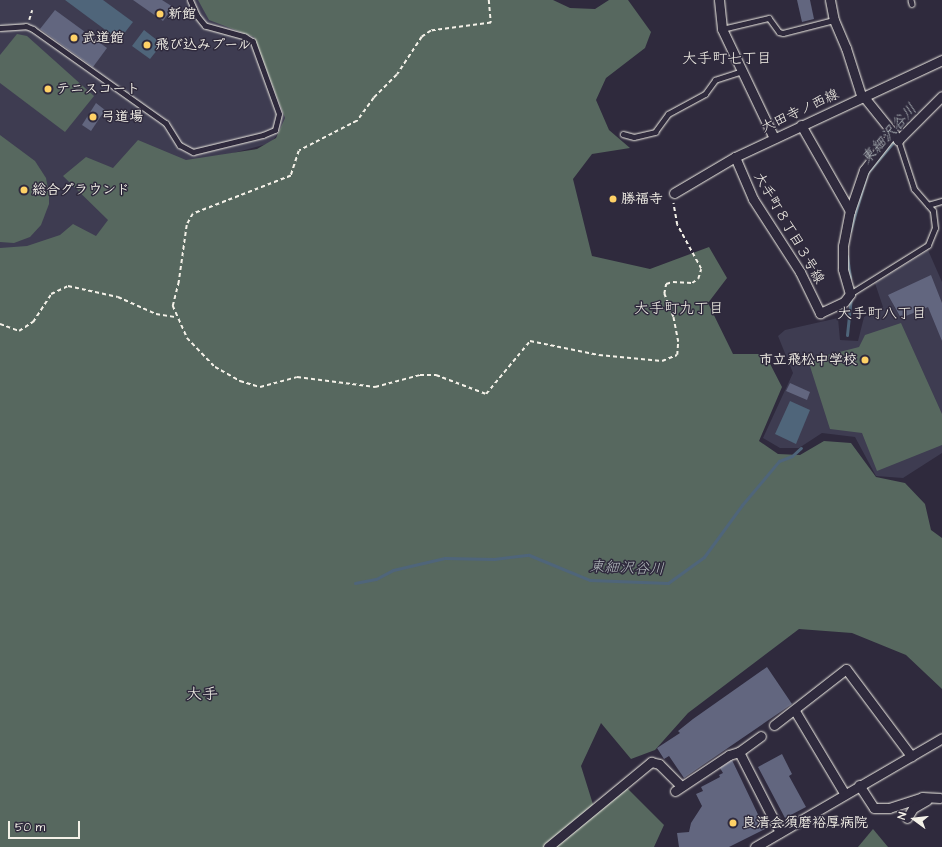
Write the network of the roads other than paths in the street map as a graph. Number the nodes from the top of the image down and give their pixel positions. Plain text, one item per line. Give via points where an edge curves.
1 (190, 0) edge
2 (719, 0) edge
3 (830, 0) edge
4 (834, 20) junction
5 (0, 28) edge
6 (722, 29) junction
7 (942, 60) edge
8 (742, 71) junction
9 (942, 96) edge
10 (863, 97) junction
11 (801, 125) junction
12 (623, 134) dead end
13 (896, 136) junction
14 (774, 138) junction
15 (735, 157) junction
16 (674, 193) road end
17 (942, 201) edge
18 (928, 205) junction
19 (850, 211) junction
20 (853, 292) junction
21 (795, 711) junction
22 (774, 725) dead end
23 (761, 736) dead end
24 (942, 738) edge
25 (739, 752) junction
26 (911, 756) junction
27 (859, 785) junction
28 (844, 793) junction
29 (907, 818) dead end
30 (780, 832) junction
31 (548, 847) edge
32 (755, 847) edge

1 - 5 lane via 205,26 245,37 253,42 279,114 275,130 193,152 180,145 166,123 26,26
2 - 6 street
3 - 4 street
4 - 6 lane via 783,33 779,32 769,18
4 - 10 street
6 - 8 street
7 - 10 street, 大田寺ノ西線
8 - 12 lane via 715,80 706,94 668,114 656,132 634,137
8 - 14 street
9 - 13 street
10 - 11 street, 大田寺ノ西線
10 - 13 street
11 - 14 street, 大田寺ノ西線
11 - 19 street
13 - 18 lane via 914,189
13 - 19 street via 864,170
14 - 15 street, 大田寺ノ西線
15 - 16 street, 大田寺ノ西線
15 - 20 street, 大手町８丁目３号線 via 753,199 800,272 820,313 844,302
17 - 18 lane
18 - 20 lane via 933,211 935,228 928,245
19 - 20 street via 843,246 843,269
21 - 22 street
21 - 26 street via 846,669
21 - 28 street
23 - 25 street
24 - 26 street
25 - 30 street
25 - 31 street via 729,755 678,788 659,764 651,762
26 - 27 street
27 - 28 street
27 - 29 street via 874,808 889,808 922,797 936,798 913,808
28 - 30 street
30 - 32 street

